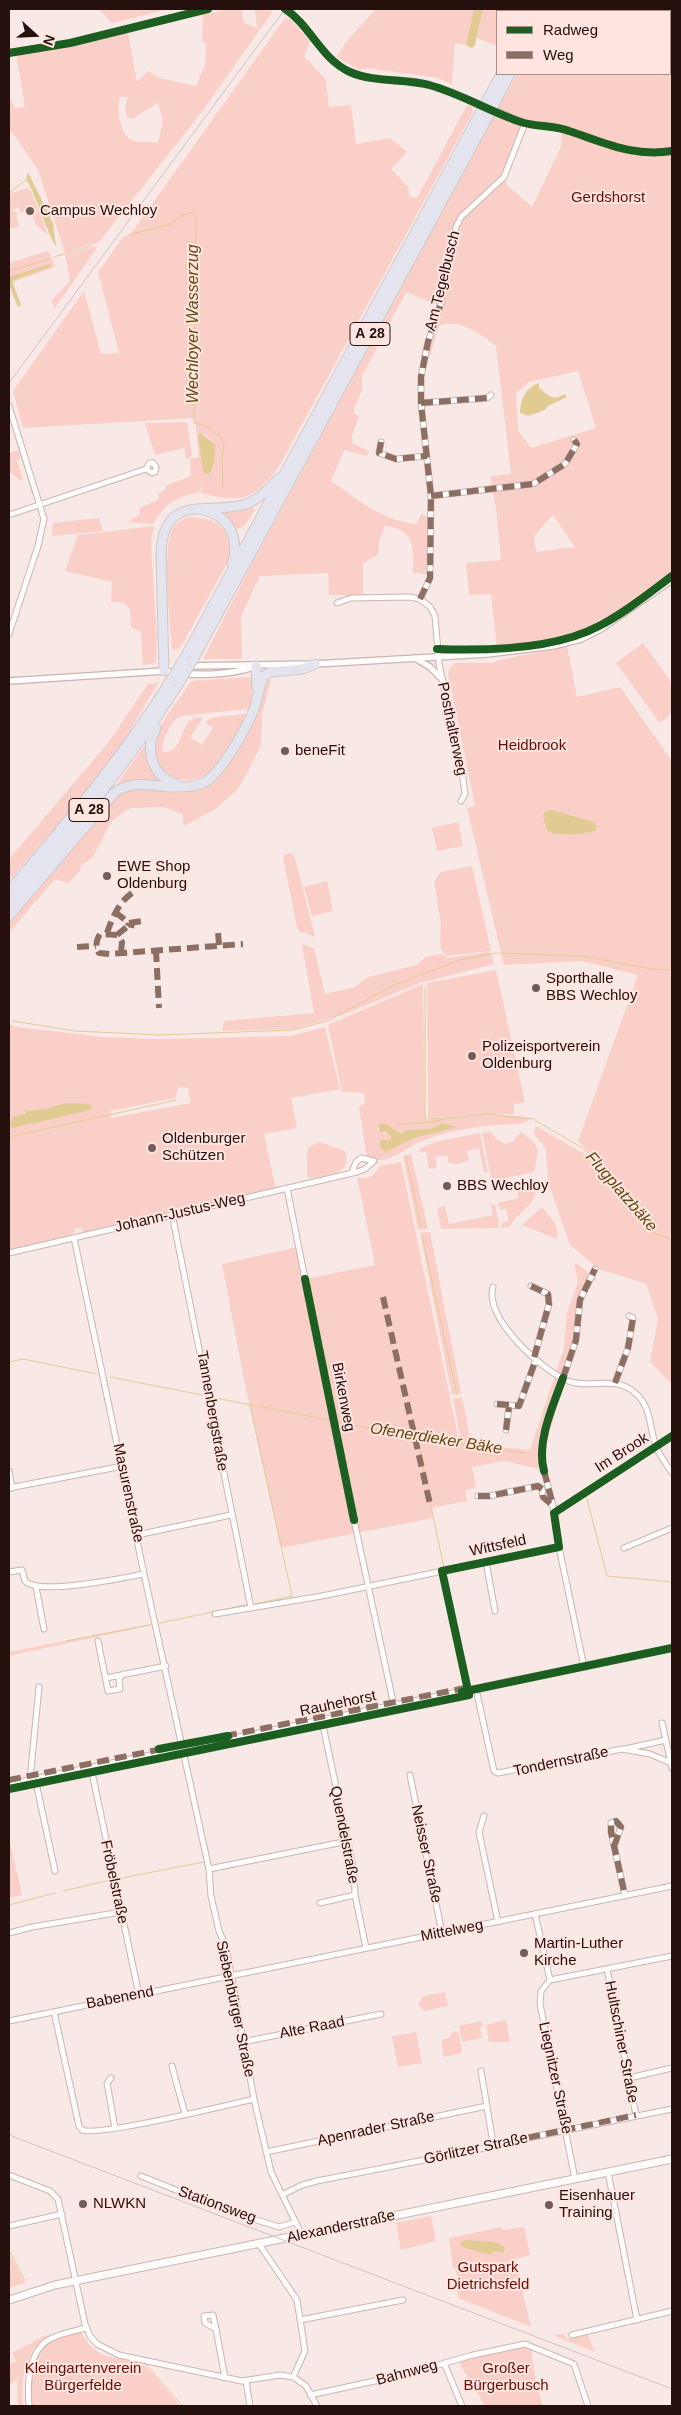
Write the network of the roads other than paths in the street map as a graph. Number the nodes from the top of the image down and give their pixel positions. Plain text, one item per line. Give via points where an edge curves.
1 (208, 9) edge
2 (285, 9) edge
3 (9, 53) edge
4 (501, 75) edge
5 (509, 75) edge
6 (492, 100) junction
7 (486, 110) junction
8 (525, 123) junction
9 (566, 129) dead end
10 (491, 395) dead end
11 (421, 403) junction
12 (9, 406) edge
13 (574, 440) dead end
14 (381, 442) dead end
15 (427, 456) junction
16 (290, 466) junction
17 (146, 469) dead end
18 (431, 496) junction
19 (40, 504) junction
20 (188, 510) junction
21 (9, 515) edge
22 (672, 580) edge
23 (226, 584) junction
24 (420, 599) junction
25 (337, 603) dead end
26 (9, 634) edge
27 (438, 656) junction
28 (415, 658) junction
29 (315, 664) junction
30 (256, 666) junction
31 (164, 671) junction
32 (442, 679) junction
33 (9, 681) edge
34 (258, 692) junction
35 (161, 712) junction
36 (181, 786) junction
37 (461, 801) dead end
38 (9, 891) edge
39 (9, 904) edge
40 (9, 916) edge
41 (352, 1172) junction
42 (287, 1188) junction
43 (172, 1214) junction
44 (74, 1238) junction
45 (9, 1252) edge
46 (596, 1269) dead end
47 (305, 1280) dead end
48 (532, 1286) dead end
49 (493, 1287) dead end
50 (629, 1316) dead end
51 (535, 1359) junction
52 (563, 1378) junction
53 (615, 1383) junction
54 (498, 1404) dead end
55 (509, 1407) junction
56 (506, 1430) dead end
57 (672, 1436) edge
58 (656, 1447) junction
59 (123, 1466) junction
60 (544, 1471) dead end
61 (9, 1472) edge
62 (672, 1473) edge
63 (10, 1488) edge
64 (587, 1492) dead end
65 (478, 1496) dead end
66 (553, 1506) junction
67 (231, 1515) junction
68 (354, 1520) dead end
69 (672, 1528) edge
70 (137, 1535) junction
71 (559, 1547) junction
72 (624, 1548) dead end
73 (486, 1562) junction
74 (9, 1572) edge
75 (144, 1574) junction
76 (368, 1586) junction
77 (36, 1587) junction
78 (251, 1608) junction
79 (495, 1611) dead end
80 (215, 1614) dead end
81 (44, 1629) dead end
82 (98, 1641) dead end
83 (672, 1648) edge
84 (166, 1666) junction
85 (584, 1667) junction
86 (123, 1674) junction
87 (106, 1678) junction
88 (39, 1687) dead end
89 (476, 1689) junction
90 (394, 1706) junction
91 (322, 1721) junction
92 (662, 1723) dead end
93 (666, 1740) junction
94 (184, 1748) junction
95 (622, 1750) junction
96 (672, 1765) edge
97 (91, 1768) junction
98 (410, 1775) dead end
99 (32, 1779) junction
100 (9, 1784) edge
101 (484, 1816) dead end
102 (348, 1841) junction
103 (614, 1846) dead end
104 (209, 1869) junction
105 (55, 1870) dead end
106 (672, 1886) edge
107 (355, 1895) junction
108 (625, 1896) junction
109 (320, 1903) dead end
110 (121, 1912) junction
111 (535, 1914) junction
112 (498, 1922) junction
113 (442, 1933) junction
114 (9, 1934) edge
115 (366, 1948) junction
116 (672, 1956) edge
117 (607, 1969) junction
118 (232, 1975) junction
119 (550, 1980) junction
120 (139, 1995) junction
121 (54, 2012) junction
122 (382, 2014) dead end
123 (9, 2021) edge
124 (243, 2042) junction
125 (172, 2066) dead end
126 (672, 2068) edge
127 (481, 2071) dead end
128 (111, 2078) dead end
129 (629, 2078) junction
130 (254, 2099) junction
131 (487, 2106) junction
132 (672, 2109) edge
133 (185, 2114) junction
134 (636, 2115) junction
135 (115, 2128) junction
136 (567, 2130) junction
137 (493, 2143) junction
138 (266, 2152) junction
139 (672, 2159) edge
140 (608, 2172) junction
141 (9, 2175) edge
142 (141, 2176) dead end
143 (575, 2179) junction
144 (282, 2196) junction
145 (62, 2214) junction
146 (295, 2222) junction
147 (9, 2226) edge
148 (300, 2235) junction
149 (260, 2244) junction
150 (76, 2282) junction
151 (9, 2300) edge
152 (403, 2300) dead end
153 (672, 2311) edge
154 (300, 2320) junction
155 (637, 2320) junction
156 (86, 2328) junction
157 (216, 2330) dead end
158 (572, 2335) dead end
159 (444, 2363) junction
160 (293, 2377) junction
161 (225, 2378) junction
162 (246, 2381) junction
163 (310, 2395) junction
164 (29, 2406) edge
165 (250, 2406) edge
166 (317, 2406) edge
167 (462, 2406) edge
168 (588, 2406) edge

1 - 3 street via 70,43
2 - 7 street via 335,61 350,72 419,82 446,90
4 - 6 highway, A 28
5 - 6 highway, A 28
6 - 7 highway, A 28, bridge
7 - 8 street
7 - 16 highway, A 28
7 - 35 highway, A 28, bridge via 194,658
8 - 9 street
8 - 11 street, Am Tegelbusch via 504,177 461,217 456,227 440,306 424,360
10 - 11 street
11 - 15 street, Am Tegelbusch
12 - 19 street
13 - 18 street via 577,444 565,464 533,484
14 - 15 street via 380,453 396,459
15 - 18 street, Am Tegelbusch
16 - 20 highway via 268,490 251,502
16 - 23 highway, A 28
17 - 19 street
18 - 24 street, Am Tegelbusch via 430,578
19 - 21 street
19 - 26 street via 44,528
20 - 23 highway via 211,512 231,529 236,546
20 - 31 highway via 166,527 161,545
22 - 27 street via 616,621 581,639 533,649
23 - 38 highway, A 28, bridge via 184,659 123,753
24 - 25 street via 351,598
24 - 27 street via 435,616
27 - 28 street
27 - 32 street, Posthalterweg
28 - 29 street
28 - 32 street
29 - 30 street
29 - 34 highway via 303,670 267,673
30 - 31 street via 242,671 182,674
30 - 34 highway
31 - 33 street
32 - 37 street, Posthalterweg via 463,779
34 - 36 highway via 249,718 216,772 198,785
35 - 36 highway via 151,740 151,760 162,777
35 - 39 highway, A 28 via 104,791
36 - 40 highway via 136,784 115,792
41 - 41 street, Johann-Justus-Weg via 362,1171 374,1160 361,1158
41 - 42 street, Johann-Justus-Weg
42 - 43 street, Johann-Justus-Weg
42 - 47 street
43 - 44 street, Johann-Justus-Weg
43 - 67 street, Tannenbergstraße via 211,1399
44 - 45 street, Johann-Justus-Weg
44 - 59 street, Masurenstraße
46 - 52 street via 580,1300 576,1340
48 - 51 street via 548,1294 549,1304
49 - 51 street via 493,1308 512,1336
50 - 53 street via 633,1318 632,1331
51 - 52 street
51 - 55 street via 519,1406
52 - 53 street via 580,1384
53 - 58 street via 633,1390 646,1404
54 - 55 street
55 - 56 street
57 - 58 street, Im Brook
58 - 62 street
58 - 64 street, Im Brook
59 - 63 street
59 - 70 street, Masurenstraße
60 - 66 street
61 - 63 street
65 - 66 street via 538,1486 543,1497
66 - 71 street
67 - 70 street
67 - 78 street, Tannenbergstraße
68 - 76 street
69 - 72 street
70 - 75 street, Masurenstraße
71 - 73 street, Wittsfeld
71 - 85 street
73 - 76 street, Wittsfeld
73 - 79 street
74 - 77 street via 22,1570 24,1581
75 - 77 street via 96,1584
75 - 84 street, Masurenstraße
76 - 78 street, Wittsfeld
76 - 90 street
77 - 81 street
78 - 80 street, Wittsfeld
82 - 87 street
83 - 85 street, Rauhehorst
84 - 86 street
84 - 94 street, Masurenstraße
85 - 89 street, Rauhehorst
86 - 87 street
86 - 87 street via 119,1679 120,1689 108,1691
88 - 99 street
89 - 90 street, Rauhehorst
89 - 95 street, Tondernstraße via 494,1771 498,1773
90 - 91 street, Rauhehorst
91 - 94 street, Rauhehorst
91 - 102 street, Quendelstraße
92 - 93 street, Tondernstraße
93 - 95 street, Tondernstraße
93 - 96 street, Tondernstraße
94 - 97 street, Rauhehorst
94 - 104 street, Siebenbürger Straße
95 - 96 street, Tondernstraße via 650,1754
97 - 99 street, Rauhehorst
97 - 110 street, Fröbelstraße
98 - 113 street, Neisser Straße
99 - 100 street, Rauhehorst
99 - 105 street
101 - 112 street via 479,1832
102 - 104 street
102 - 107 street, Quendelstraße
103 - 108 street
104 - 118 street, Siebenbürger Straße via 217,1925
106 - 108 street, Mittelweg
107 - 109 street
107 - 115 street, Quendelstraße
108 - 111 street, Mittelweg
110 - 114 street
110 - 120 street, Fröbelstraße
111 - 112 street, Mittelweg
111 - 119 street
112 - 113 street, Mittelweg
113 - 115 street, Mittelweg
115 - 118 street, Mittelweg
116 - 117 street
117 - 119 street
117 - 129 street, Hultschiner Straße
118 - 120 street, Babenend
118 - 124 street, Siebenbürger Straße
119 - 136 street, Liegnitzer Straße via 541,1991 540,2004
120 - 121 street, Babenend
121 - 123 street, Babenend
121 - 135 street via 79,2126 85,2132
122 - 124 street, Alte Raad
124 - 130 street, Siebenbürger Straße
125 - 133 street
126 - 129 street
127 - 131 street
128 - 135 street via 107,2083
129 - 134 street, Hultschiner Straße
130 - 133 street
130 - 138 street, Siebenbürger Straße
131 - 137 street
131 - 138 street, Apenrader Straße
132 - 134 street, Görlitzer Straße
133 - 135 street
134 - 136 street, Görlitzer Straße
136 - 137 street, Görlitzer Straße
136 - 143 street, Liegnitzer Straße
137 - 144 street, Görlitzer Straße via 302,2185
138 - 144 street, Siebenbürger Straße via 272,2176
139 - 140 main road, Alexanderstraße
140 - 143 main road, Alexanderstraße
140 - 155 street
141 - 145 street via 53,2192
142 - 146 street, Stationsweg via 231,2212 279,2227
143 - 148 main road, Alexanderstraße
144 - 146 street, Siebenbürger Straße
145 - 147 street
145 - 150 street
146 - 148 street, Siebenbürger Straße
148 - 149 main road, Alexanderstraße
149 - 150 main road, Alexanderstraße
149 - 154 street via 295,2295
150 - 151 main road, Alexanderstraße
150 - 156 street
152 - 154 street
153 - 155 street
154 - 160 street via 305,2351
155 - 158 street
156 - 161 street via 97,2344 113,2353
156 - 164 street via 51,2338 40,2348 28,2378
157 - 161 street
159 - 163 street, Bahnweg
159 - 167 street
159 - 168 street, Bahnweg via 525,2344 574,2364
160 - 162 street via 280,2375
160 - 163 street via 306,2386
161 - 162 street
162 - 165 street
163 - 166 street

